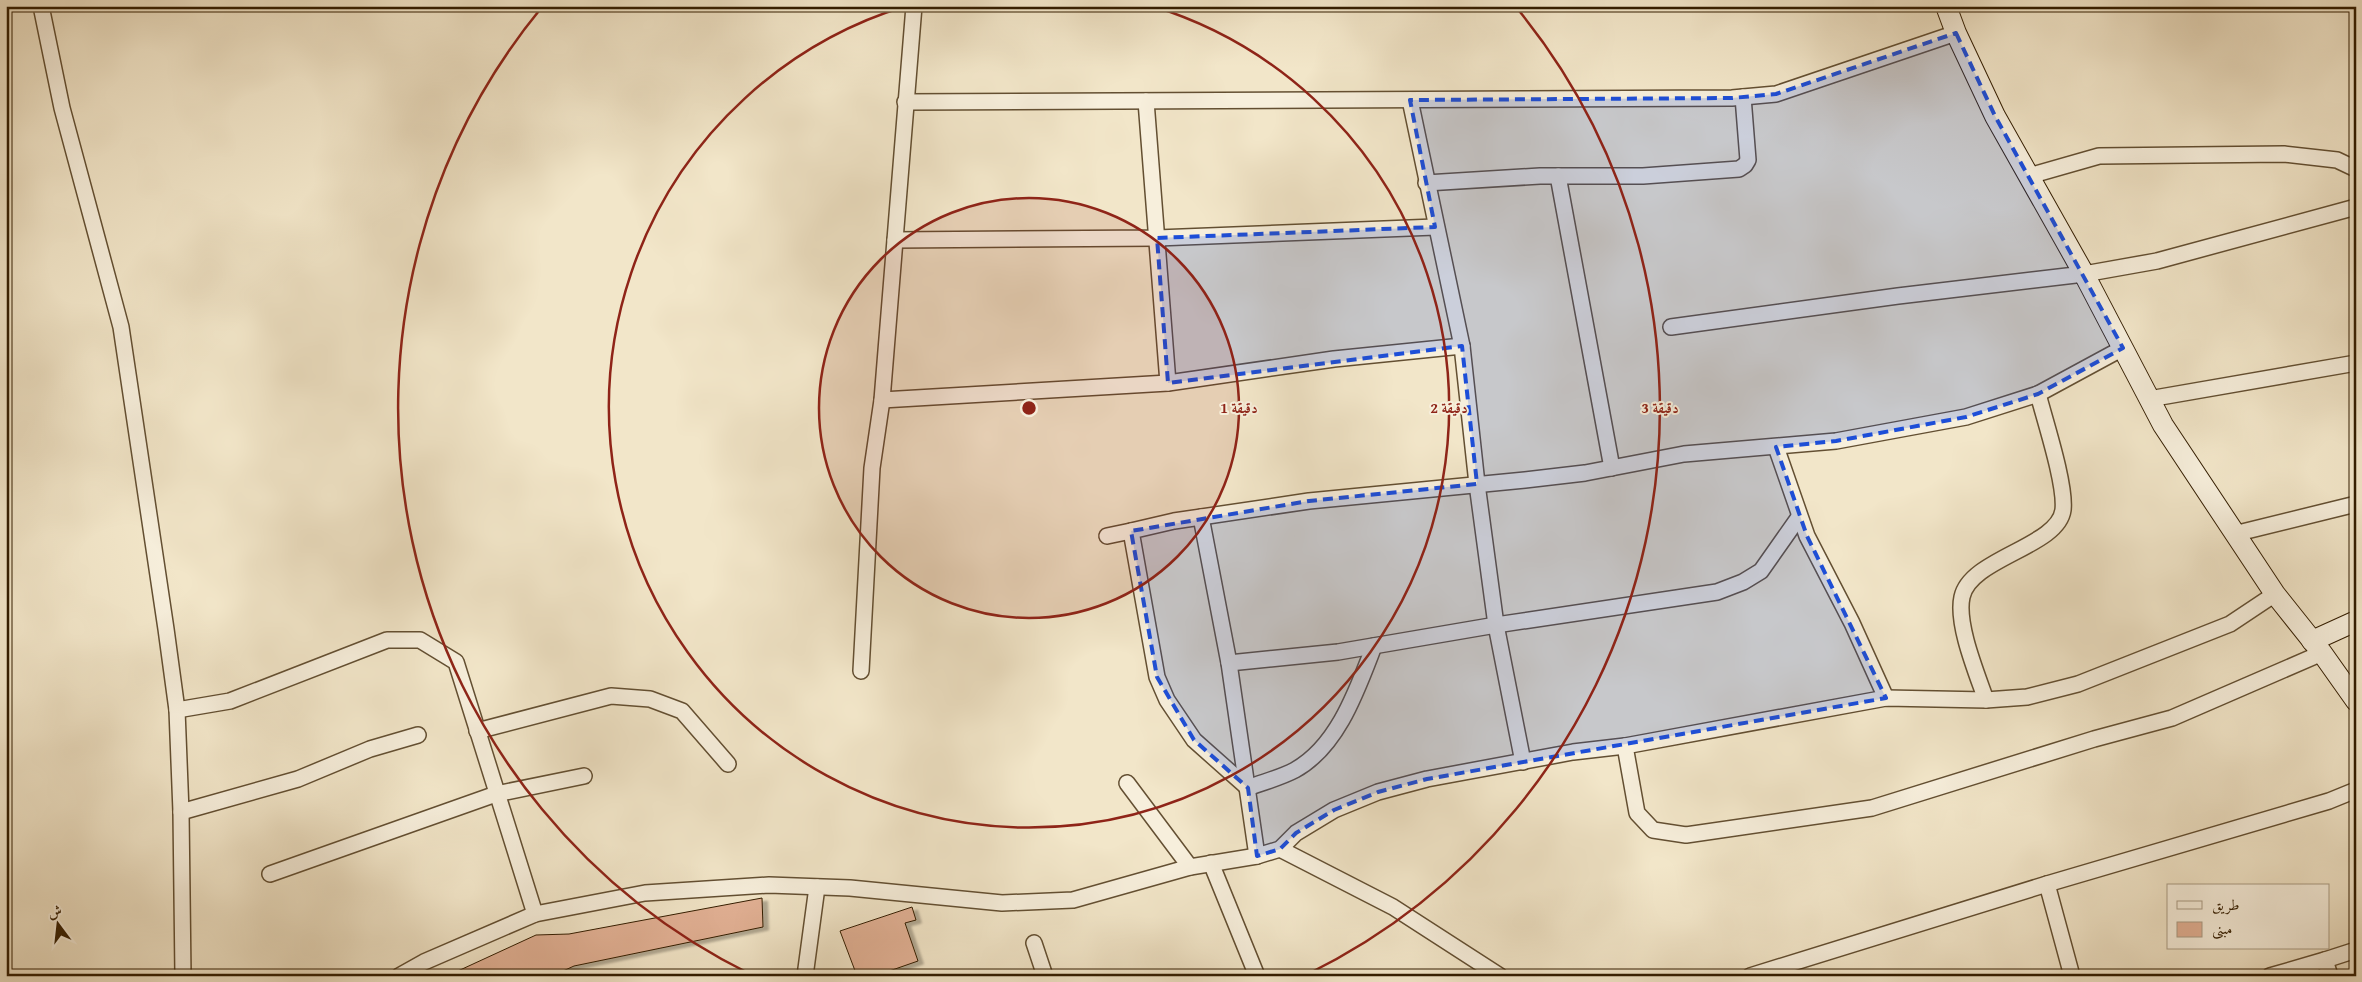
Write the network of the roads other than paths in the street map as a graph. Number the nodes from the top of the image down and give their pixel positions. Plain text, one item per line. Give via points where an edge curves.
1 (42, 6) edge
2 (914, 6) edge
3 (1946, 6) edge
4 (1956, 34) junction
5 (1743, 97) junction
6 (1410, 100) junction
7 (1146, 101) junction
8 (905, 102) junction
9 (2356, 169) edge
10 (1558, 176) junction
11 (2029, 176) junction
12 (1426, 182) junction
13 (2356, 207) edge
14 (1435, 227) junction
15 (1157, 238) junction
16 (895, 240) junction
17 (2084, 274) junction
18 (1671, 327) dead end
19 (1462, 346) junction
20 (2123, 348) junction
21 (2356, 363) edge
22 (1168, 383) junction
23 (2038, 394) junction
24 (2149, 399) junction
25 (882, 400) junction
26 (1776, 447) junction
27 (1612, 468) junction
28 (1477, 484) junction
29 (2356, 504) edge
30 (1201, 517) junction
31 (1799, 517) junction
32 (1130, 531) junction
33 (2234, 534) junction
34 (1107, 536) dead end
35 (2275, 594) junction
36 (2356, 621) edge
37 (1496, 625) junction
38 (1374, 646) junction
39 (2317, 646) junction
40 (1229, 663) junction
41 (860, 671) dead end
42 (1886, 698) junction
43 (1986, 700) junction
44 (2356, 701) edge
45 (176, 710) junction
46 (477, 731) junction
47 (418, 735) dead end
48 (1625, 746) junction
49 (1522, 762) junction
50 (728, 764) dead end
51 (584, 776) dead end
52 (1127, 783) dead end
53 (1248, 788) junction
54 (2356, 790) edge
55 (496, 794) junction
56 (181, 812) junction
57 (1280, 848) junction
58 (1258, 856) junction
59 (1211, 863) junction
60 (1190, 867) junction
61 (270, 874) dead end
62 (2047, 884) junction
63 (817, 887) junction
64 (535, 914) junction
65 (1034, 943) dead end
66 (2356, 950) edge
67 (2325, 960) junction
68 (183, 976) edge
69 (399, 976) edge
70 (805, 976) edge
71 (1045, 976) edge
72 (1257, 976) edge
73 (1500, 976) edge
74 (1750, 976) edge
75 (2072, 976) edge
76 (2270, 976) edge
77 (2330, 976) edge

1 - 45 street via 62,108 122,327
2 - 8 street
3 - 4 main road
4 - 5 street via 1776,94
4 - 11 main road via 1995,116
5 - 6 street
5 - 10 street via 1749,147 1746,165 1738,169 1643,176
6 - 7 street
6 - 12 street
7 - 8 street
7 - 15 street
8 - 16 street
9 - 11 street via 2337,160 2284,154 2099,156
10 - 12 street
10 - 27 street
11 - 17 main road
12 - 14 street
13 - 17 street via 2157,261
14 - 15 street
14 - 19 street
15 - 16 street
15 - 22 street
16 - 25 street
17 - 18 street
17 - 20 main road
19 - 22 street via 1334,359
19 - 28 street
20 - 23 street
20 - 24 main road
21 - 24 street
22 - 25 street
23 - 26 street via 1966,417 1924,426
23 - 43 street via 2058,473 2063,511 2053,529 1984,570 1965,588 1961,599 1967,648
24 - 33 main road
25 - 41 street via 872,468
26 - 27 street via 1684,454
26 - 31 street
27 - 28 street
28 - 30 street via 1309,501
28 - 37 street
29 - 33 street
30 - 32 street
30 - 40 street
31 - 37 street via 1761,571 1717,592
31 - 42 street
32 - 34 street
32 - 53 street via 1157,677 1167,700 1194,740
33 - 35 main road
35 - 39 main road
35 - 43 street via 2230,624 2078,684 2027,697
36 - 39 main road
37 - 38 street
37 - 49 street
38 - 40 street
38 - 53 street via 1354,699 1328,742 1295,770
39 - 44 main road
39 - 48 street via 2172,718 1872,808 1686,835 1653,830 1637,813
40 - 53 street
42 - 43 street
42 - 48 street
45 - 46 street via 230,701 387,640 420,640 456,662
45 - 56 street
46 - 50 street via 611,696 650,699 682,711
46 - 55 street
47 - 56 street via 370,749 298,778
48 - 49 street
49 - 57 street via 1426,779 1378,792 1334,810 1296,833
51 - 55 street
52 - 60 street
53 - 58 street
54 - 62 street
55 - 61 street
55 - 64 street
56 - 68 street
57 - 58 street
57 - 73 street via 1393,907
58 - 59 street
59 - 60 street
59 - 72 street
60 - 63 street via 1073,900 1002,903
62 - 74 street
62 - 75 street
63 - 64 street via 769,885 644,893
63 - 70 street
64 - 69 street
65 - 71 street
66 - 67 street
67 - 76 street
67 - 77 street

